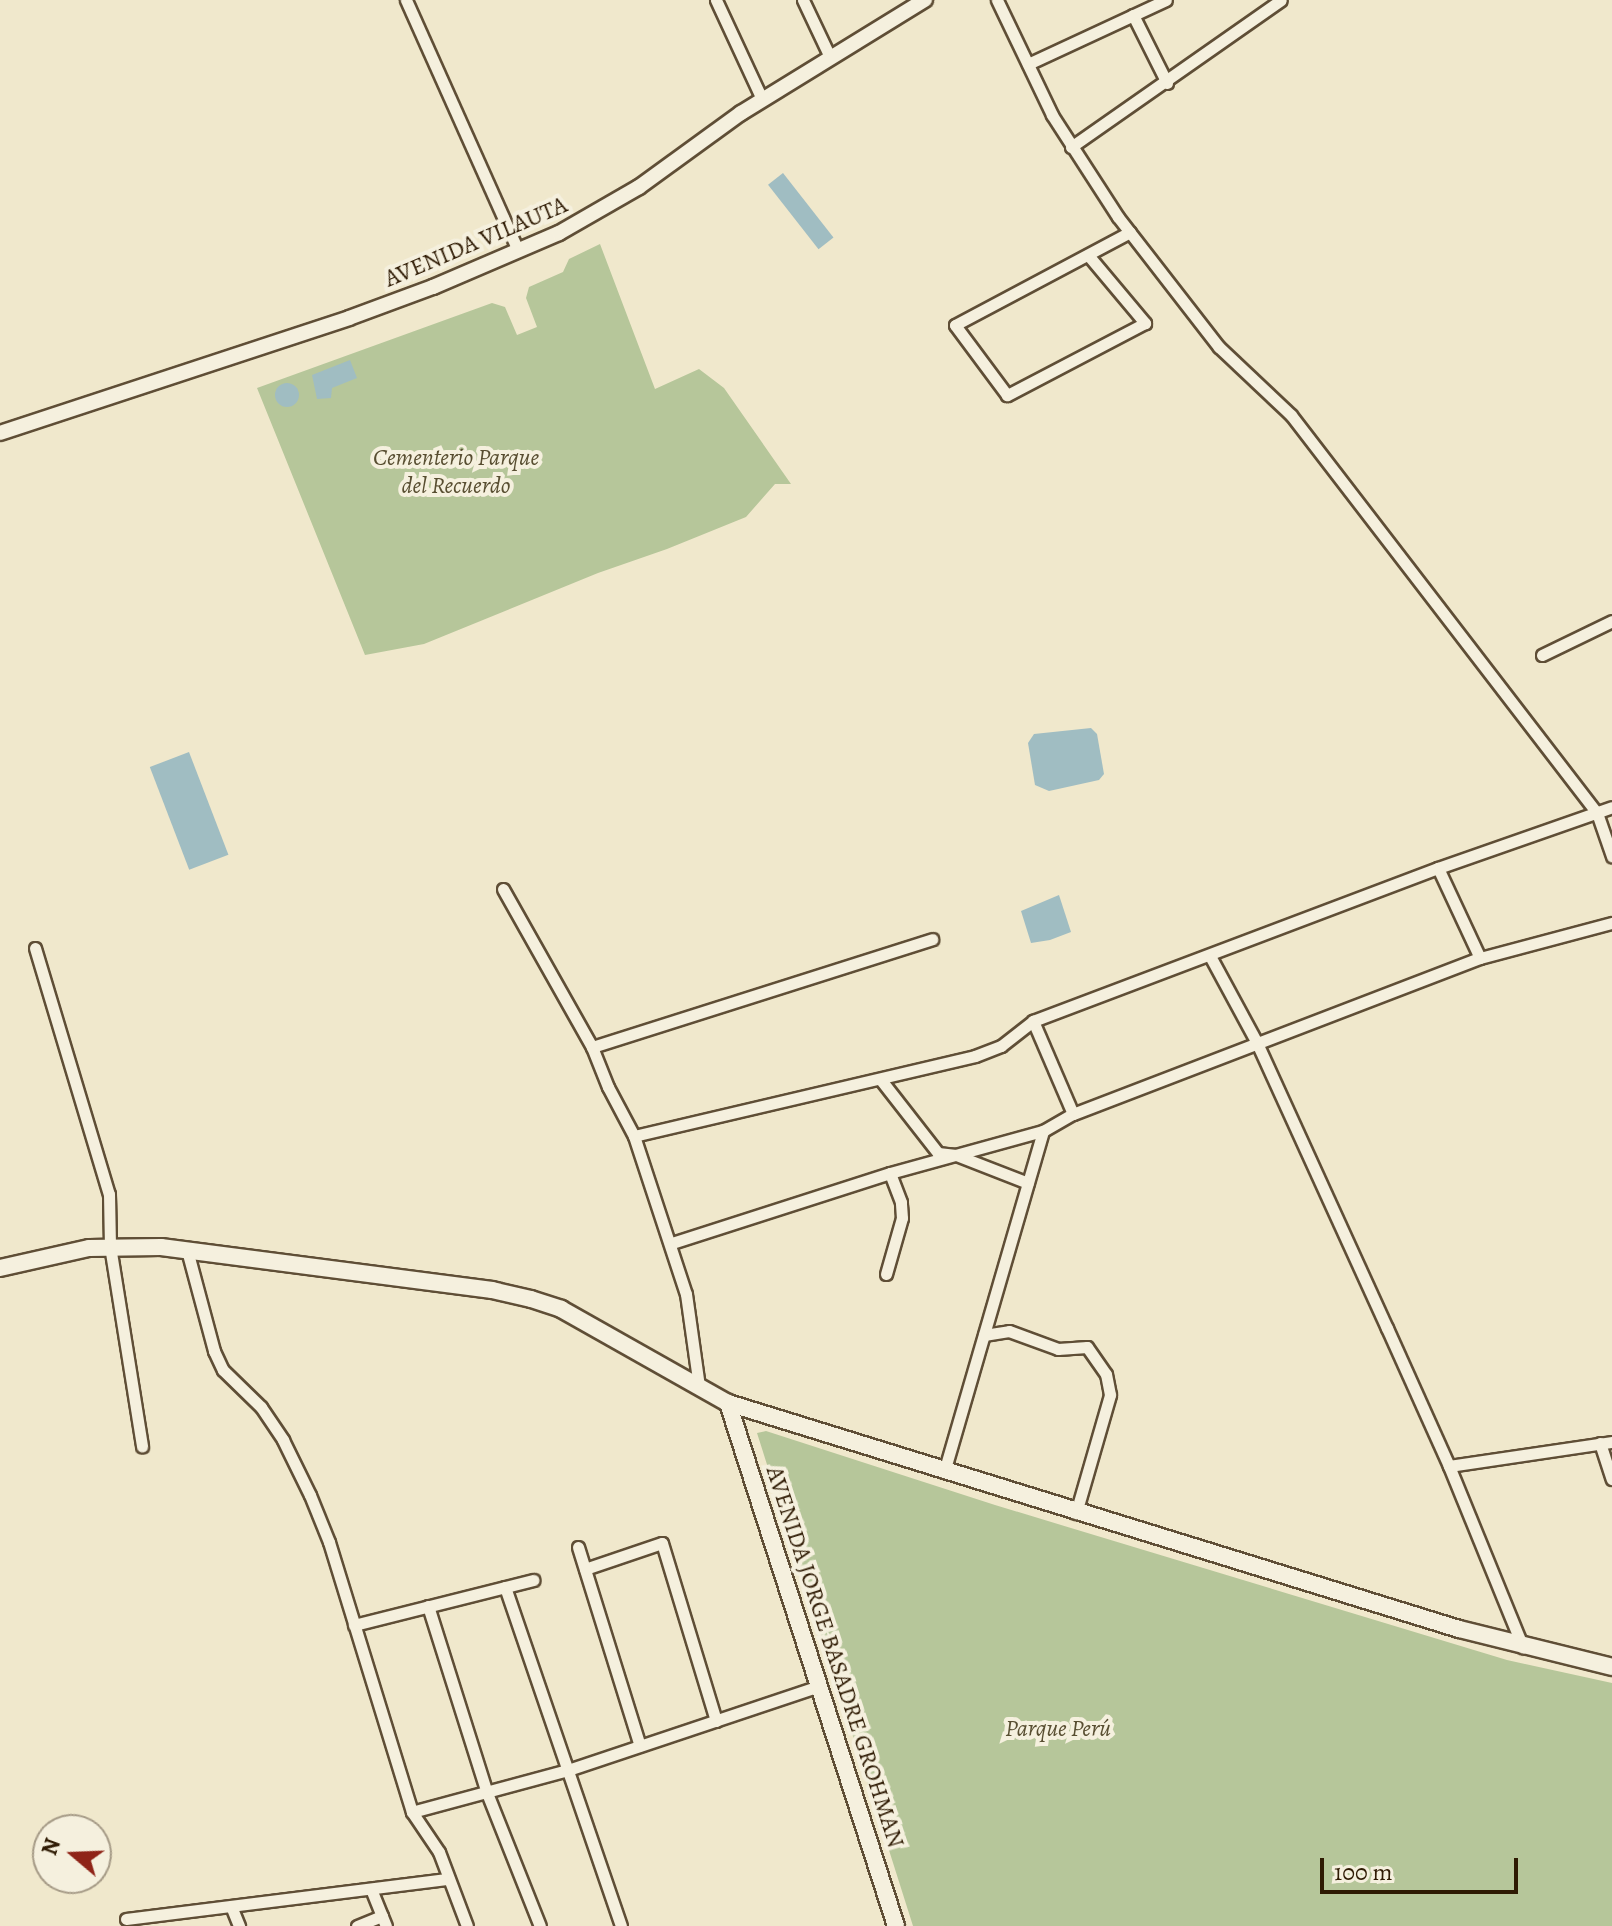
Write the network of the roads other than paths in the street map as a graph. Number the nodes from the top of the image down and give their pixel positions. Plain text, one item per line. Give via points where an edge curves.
1 (406, 0) edge
2 (716, 0) edge
3 (803, 0) edge
4 (997, 0) edge
5 (1166, 0) edge
6 (1281, 0) edge
7 (922, 1) edge
8 (1133, 15) junction
9 (830, 57) junction
10 (1028, 64) junction
11 (1167, 83) junction
12 (762, 99) junction
13 (1071, 147) junction
14 (1130, 232) junction
15 (518, 250) junction
16 (1088, 255) junction
17 (0, 433) edge
18 (1612, 621) edge
19 (1542, 655) dead end
20 (1612, 807) edge
21 (1597, 813) junction
22 (1612, 856) edge
23 (1438, 868) junction
24 (503, 889) dead end
25 (1612, 923) edge
26 (932, 939) dead end
27 (35, 948) dead end
28 (1210, 956) junction
29 (1480, 958) junction
30 (1033, 1021) junction
31 (1257, 1043) junction
32 (592, 1047) junction
33 (881, 1080) junction
34 (1073, 1114) junction
35 (1043, 1131) junction
36 (634, 1136) junction
37 (956, 1155) junction
38 (890, 1173) junction
39 (1028, 1183) junction
40 (672, 1243) junction
41 (110, 1246) junction
42 (187, 1250) junction
43 (0, 1268) edge
44 (886, 1274) dead end
45 (984, 1335) junction
46 (699, 1386) junction
47 (728, 1403) junction
48 (1606, 1442) edge
49 (142, 1446) dead end
50 (1449, 1466) junction
51 (944, 1472) junction
52 (1612, 1479) edge
53 (1076, 1513) junction
54 (578, 1547) dead end
55 (585, 1569) junction
56 (533, 1580) dead end
57 (505, 1587) junction
58 (428, 1606) junction
59 (354, 1625) junction
60 (1523, 1647) junction
61 (1612, 1667) edge
62 (819, 1686) junction
63 (716, 1721) junction
64 (640, 1746) junction
65 (568, 1770) junction
66 (487, 1793) junction
67 (412, 1812) junction
68 (449, 1879) junction
69 (371, 1889) junction
70 (231, 1906) junction
71 (165, 1914) junction
72 (126, 1919) dead end
73 (384, 1921) edge
74 (170, 1926) edge
75 (239, 1926) edge
76 (357, 1926) edge
77 (467, 1926) edge
78 (540, 1926) edge
79 (621, 1926) edge
80 (896, 1926) edge

1 - 15 street
2 - 12 street
3 - 9 street
4 - 10 street
5 - 8 street
6 - 11 street
7 - 9 street, AVENIDA VILAUTA
8 - 10 street
8 - 11 street
9 - 12 street, AVENIDA VILAUTA
10 - 13 street
11 - 13 street
12 - 15 street, AVENIDA VILAUTA via 603,210
13 - 14 street
14 - 16 street
14 - 21 street via 1219,347 1291,415
15 - 17 street, AVENIDA VILAUTA via 349,318
16 - 16 street via 1145,323 1007,395 955,325
18 - 19 street
20 - 21 street
21 - 22 street
21 - 23 street
23 - 28 street
23 - 29 street
24 - 32 street
25 - 29 street
26 - 32 street
27 - 41 street via 109,1194
28 - 30 street
28 - 31 street
29 - 31 street
30 - 33 street via 1001,1046
30 - 34 street
31 - 34 street
31 - 50 street
32 - 36 street
33 - 36 street
33 - 37 street via 938,1153
34 - 35 street
35 - 37 street
35 - 39 street
36 - 40 street
37 - 38 street
37 - 39 street
38 - 40 street
38 - 44 street via 902,1218
39 - 45 street
40 - 46 street via 693,1329
41 - 42 main road
41 - 43 main road
41 - 49 street
42 - 46 main road via 531,1299 561,1309
42 - 59 street via 214,1351 223,1370 261,1407 283,1440 329,1542
45 - 51 street
45 - 53 street via 1009,1331 1046,1346 1087,1347 1106,1374 1110,1395
46 - 47 main road
47 - 51 main road
47 - 62 main road, AVENIDA JORGE BASADRE GROHMAN
48 - 50 street
48 - 52 street
50 - 60 street
51 - 53 main road
53 - 60 main road
54 - 55 street
55 - 63 street via 662,1543
55 - 64 street
56 - 57 street
57 - 58 street
57 - 65 street
58 - 59 street
58 - 66 street
59 - 67 street
60 - 61 main road
62 - 63 street
62 - 80 main road, AVENIDA JORGE BASADRE GROHMAN
63 - 64 street
64 - 65 street
65 - 66 street
65 - 79 street
66 - 67 street
66 - 78 street
67 - 68 street via 439,1852
68 - 69 street
68 - 77 street
69 - 70 street
69 - 73 street
70 - 71 street
70 - 75 street
71 - 72 street
71 - 74 street
73 - 76 street

